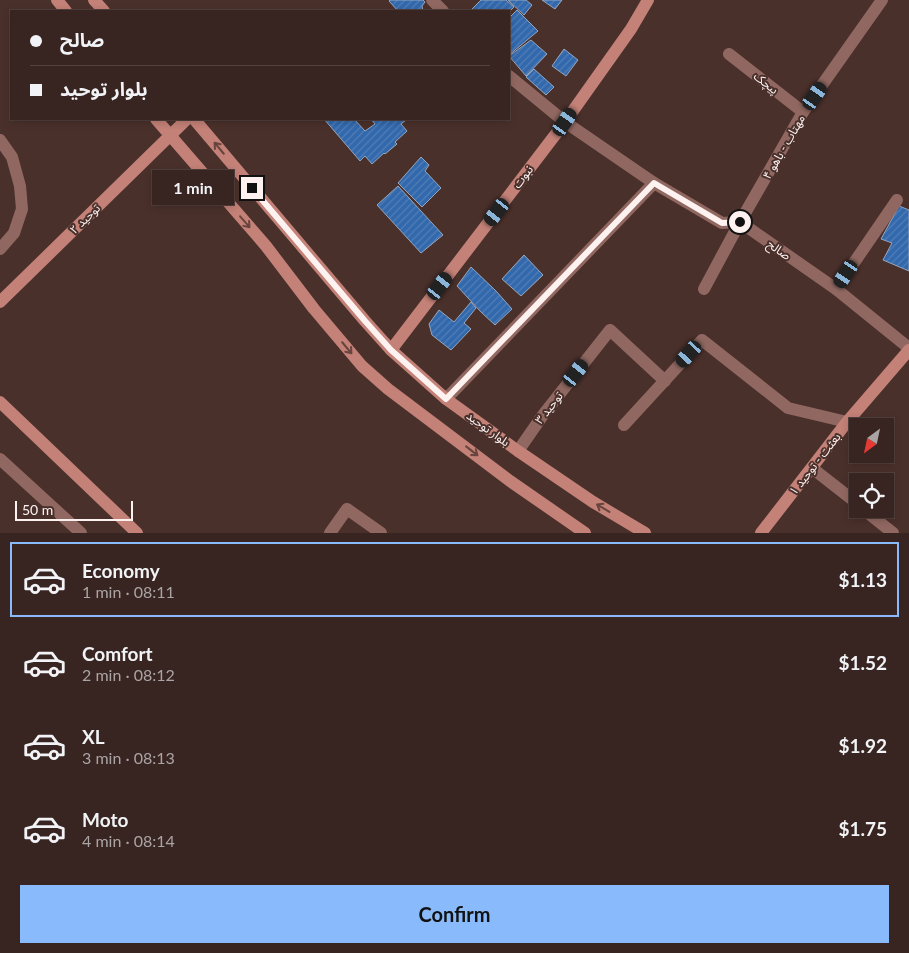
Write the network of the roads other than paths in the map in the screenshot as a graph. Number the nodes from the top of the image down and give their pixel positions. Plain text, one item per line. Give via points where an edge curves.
1 (57, 0) edge
2 (432, 0) edge
3 (648, 0) edge
4 (882, 0) edge
5 (65, 10) edge
6 (442, 10) edge
7 (729, 54) dead end
8 (510, 77) edge
9 (803, 112) junction
10 (157, 120) edge
11 (186, 120) edge
12 (195, 120) edge
13 (565, 122) junction
14 (170, 136) junction
15 (0, 140) edge
16 (654, 183) junction
17 (897, 200) dead end
18 (740, 222) junction
19 (0, 248) edge
20 (704, 289) dead end
21 (836, 289) junction
22 (0, 302) edge
23 (909, 349) edge
24 (391, 350) junction
25 (664, 381) junction
26 (446, 399) junction
27 (0, 402) edge
28 (847, 422) junction
29 (624, 425) dead end
30 (518, 451) junction
31 (0, 459) edge
32 (812, 468) junction
33 (849, 497) edge
34 (874, 518) edge
35 (80, 533) edge
36 (137, 533) edge
37 (330, 533) edge
38 (381, 533) edge
39 (586, 533) edge
40 (645, 533) edge
41 (761, 533) edge
42 (893, 533) edge

1 - 5 main road
2 - 6 street
3 - 13 main road, نبوت
4 - 9 street, مهتاب - باهو ۴
7 - 9 street, پیچک
8 - 13 street, صالح
9 - 18 street, مهتاب - باهو ۴
10 - 14 main road
11 - 14 main road, توحید ۲
24 -> 12 main road, بلوار توحید
13 - 16 street, صالح
13 - 24 main road, نبوت
14 - 22 main road, توحید ۲
14 -> 39 main road via 266,246 362,366 510,481
15 - 19 street via 12,157 22,209 14,233
16 - 18 street, صالح via 722,223
16 - 26 street
17 - 21 street
18 - 20 street, مهتاب - باهو ۴
18 - 21 street, صالح
21 - 23 street, صالح
23 - 28 main road, بعثت - توحید ۱
24 - 26 main road, بلوار توحید
25 - 28 street via 702,340 788,408
25 - 29 street
25 - 30 street, توحید ۳ via 610,330
26 - 30 main road, بلوار توحید
27 - 36 main road
28 - 32 main road, بعثت - توحید ۱
40 -> 30 main road, بلوار توحید
31 - 35 street
32 - 33 street
32 - 41 main road, بعثت - توحید ۱
34 - 42 street
37 - 38 street via 347,510

